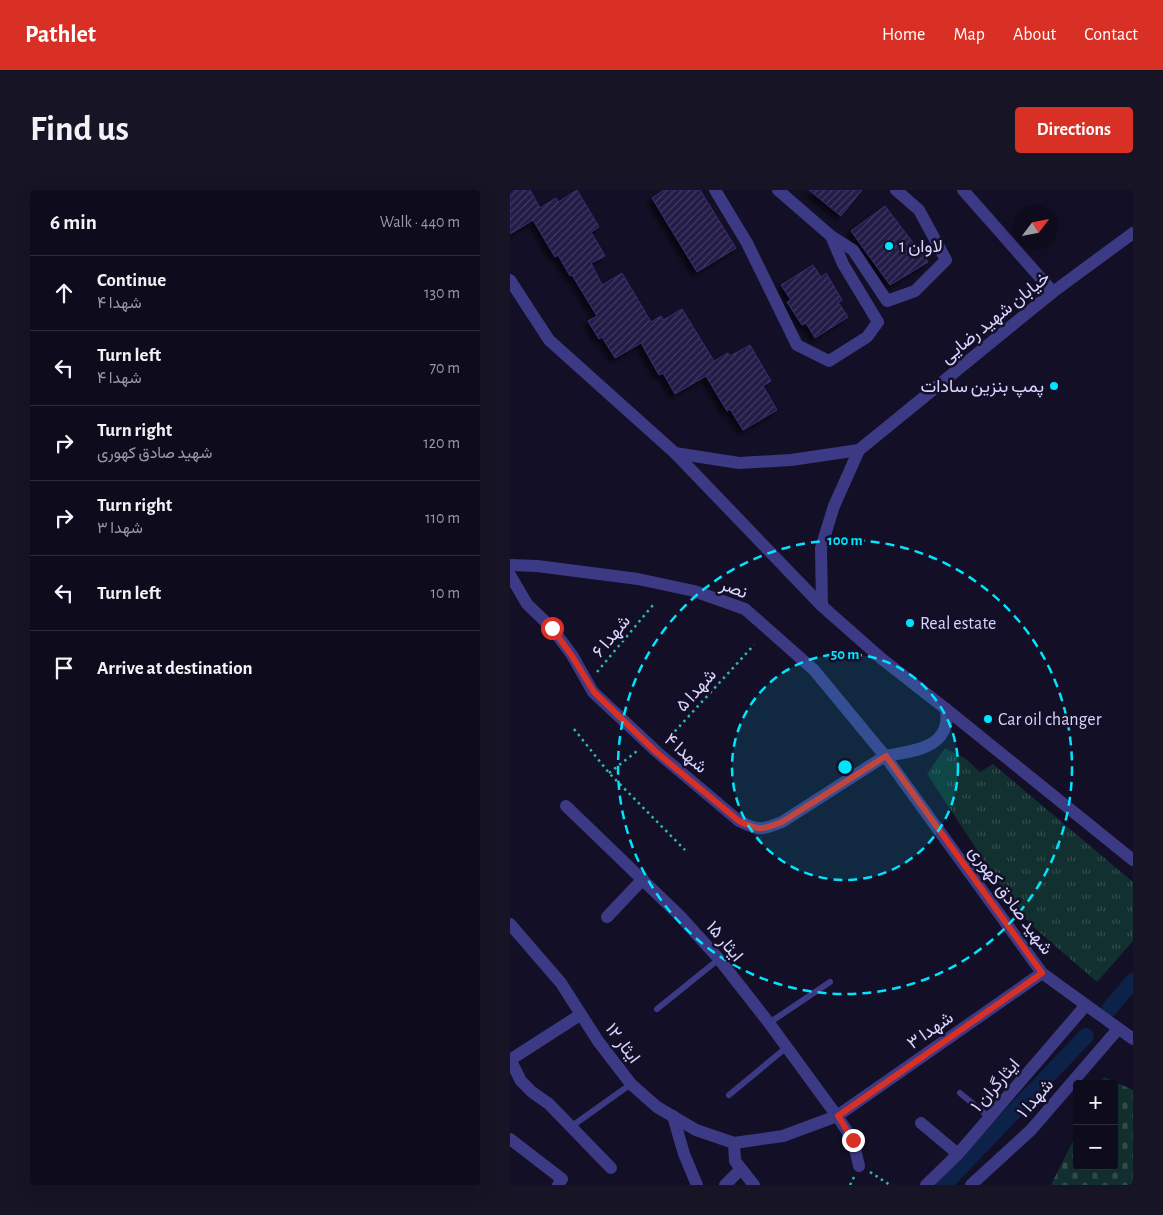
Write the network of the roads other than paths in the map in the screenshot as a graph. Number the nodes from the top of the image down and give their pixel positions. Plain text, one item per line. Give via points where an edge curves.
1 (715, 190) edge
2 (778, 190) edge
3 (896, 190) edge
4 (963, 190) edge
5 (1133, 234) edge
6 (832, 236) junction
7 (510, 280) edge
8 (1053, 292) junction
9 (859, 450) junction
10 (675, 453) junction
11 (510, 565) edge
12 (510, 575) edge
13 (822, 606) junction
14 (946, 709) junction
15 (886, 756) junction
16 (566, 806) dead end
17 (1133, 860) edge
18 (642, 880) junction
19 (607, 917) dead end
20 (511, 925) edge
21 (719, 959) junction
22 (1042, 973) junction
23 (830, 982) dead end
24 (1086, 1006) junction
25 (657, 1009) dead end
26 (580, 1015) junction
27 (769, 1023) junction
28 (1118, 1029) junction
29 (1133, 1039) edge
30 (787, 1047) junction
31 (510, 1059) edge
32 (631, 1084) junction
33 (960, 1093) dead end
34 (729, 1095) dead end
35 (673, 1116) junction
36 (838, 1116) junction
37 (990, 1118) junction
38 (921, 1123) dead end
39 (572, 1126) junction
40 (510, 1139) edge
41 (734, 1143) junction
42 (958, 1154) junction
43 (859, 1166) road end
44 (612, 1168) dead end
45 (741, 1169) junction
46 (558, 1185) edge
47 (697, 1185) edge
48 (725, 1185) edge
49 (754, 1185) edge
50 (926, 1185) edge
51 (972, 1185) edge

1 - 6 street via 747,243 798,345 829,361 867,337 878,322 843,264
2 - 6 street
3 - 6 street via 919,210 946,260 915,291 887,301 853,250
4 - 8 street
5 - 8 street, خیابان شهید رضایی
7 - 10 street via 549,340
8 - 9 street, خیابان شهید رضایی
9 - 10 street via 791,460 738,463
9 - 13 street, خیابان شهید رضایی via 834,506 822,548
10 - 13 street
11 - 15 street, نصر via 638,579 694,591 745,610 814,670
12 - 15 street, شهدا ۴ via 527,604 552,628 594,692 652,747 739,821 751,827 764,829 782,822
13 - 14 street
14 - 15 street via 946,728 932,744
14 - 17 street
15 - 22 street, شهید صادق کهوری
16 - 18 street, ایثار ۱۵
18 - 19 street
18 - 21 street, ایثار ۱۵
20 - 26 street, ایثار ۱۲ via 561,984
21 - 25 lane
21 - 27 street, ایثار ۱۵
22 - 24 street, شهید صادق کهوری
22 - 36 street, شهدا ۳
23 - 27 lane
24 - 28 street, شهید صادق کهوری
24 - 37 street, ایثارگران ۱
26 - 31 street
26 - 32 street, ایثار ۱۲
27 - 30 street, ایثار ۱۵
28 - 29 street, شهید صادق کهوری
28 - 51 street, شهدا ۱ via 1030,1130
30 - 34 lane
30 - 36 street, ایثار ۱۵
31 - 39 street via 521,1081
32 - 35 street, ایثار ۱۲
32 - 39 lane
33 - 37 lane
35 - 41 street, ایثار ۱۲ via 696,1130
35 - 47 street
36 - 41 street, شهدا ۳ via 783,1136
36 - 43 street, ایثار ۱۵ via 853,1140
37 - 42 street, ایثارگران ۱
38 - 42 street
39 - 44 street
40 - 46 street via 562,1179
41 - 45 street via 735,1161
42 - 50 street, ایثارگران ۱
45 - 48 street
45 - 49 street

